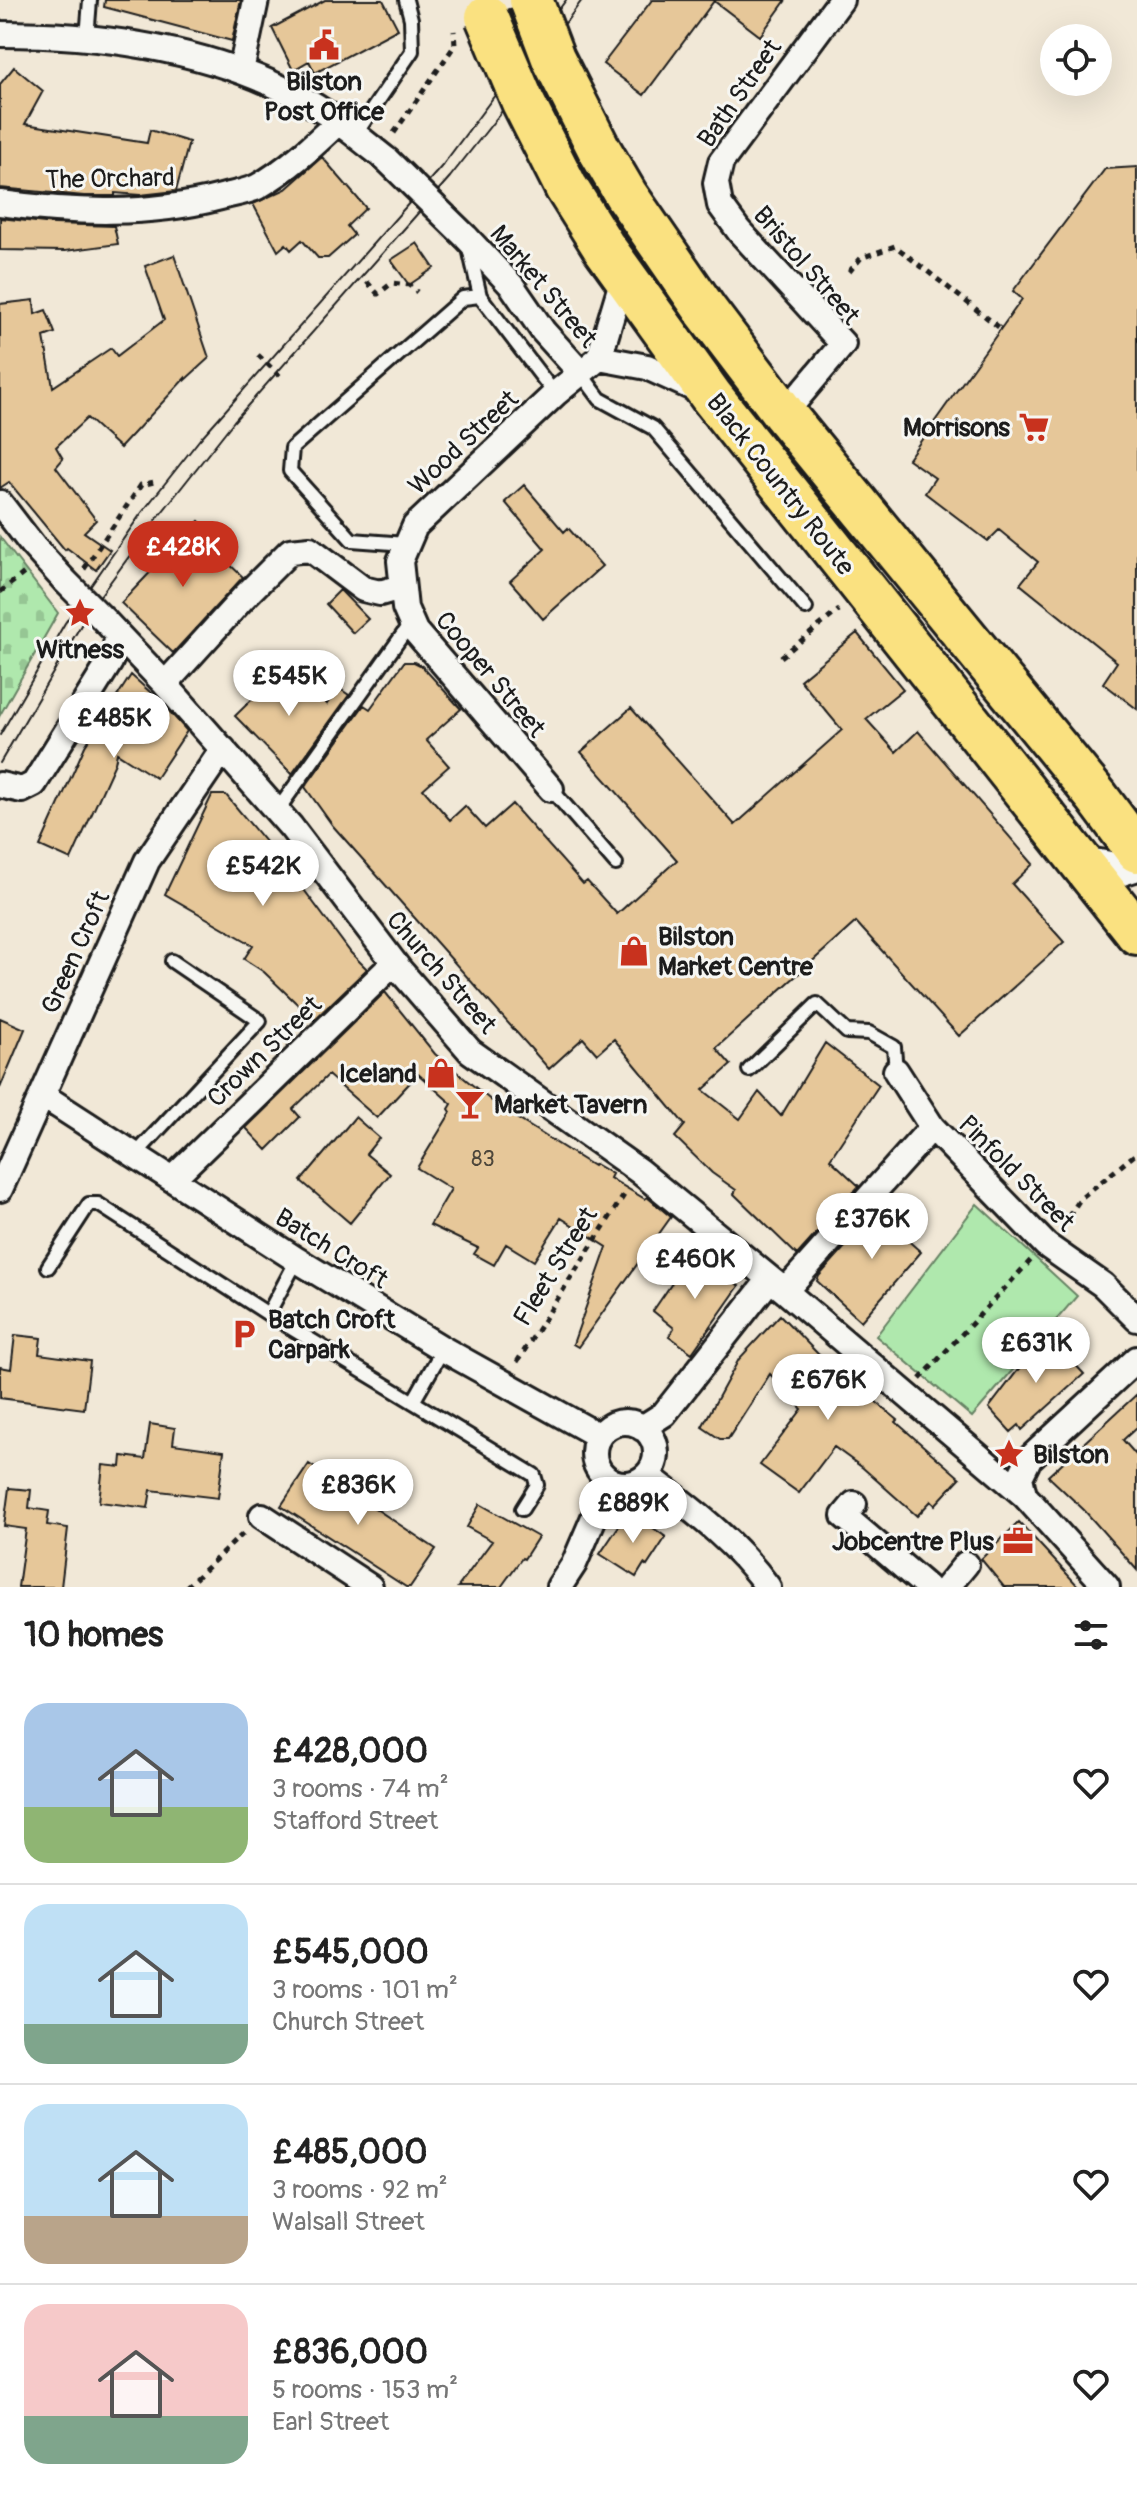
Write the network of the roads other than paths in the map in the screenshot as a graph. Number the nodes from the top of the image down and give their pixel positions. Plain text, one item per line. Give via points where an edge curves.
1 (90, 0) edge
2 (256, 0) edge
3 (406, 0) edge
4 (531, 0) edge
5 (841, 0) edge
6 (485, 9) edge
7 (0, 34) edge
8 (87, 38) junction
9 (241, 71) junction
10 (347, 128) junction
11 (716, 183) joint
12 (0, 203) edge
13 (466, 237) junction
14 (624, 275) junction
15 (480, 296) junction
16 (590, 365) junction
17 (555, 394) junction
18 (711, 396) junction
19 (784, 414) junction
20 (0, 503) edge
21 (406, 544) junction
22 (401, 587) junction
23 (806, 608) dead end
24 (411, 623) junction
25 (112, 629) junction
26 (165, 684) junction
27 (223, 749) junction
28 (11, 787) edge
29 (551, 789) joint
30 (277, 811) junction
31 (1137, 851) edge
32 (1137, 863) edge
33 (616, 864) dead end
34 (1082, 864) junction
35 (1137, 933) edge
36 (172, 961) dead end
37 (394, 963) junction
38 (749, 1070) dead end
39 (896, 1071) joint
40 (42, 1095) junction
41 (932, 1127) junction
42 (135, 1155) junction
43 (172, 1179) junction
44 (0, 1189) edge
45 (297, 1260) junction
46 (48, 1267) dead end
47 (778, 1285) junction
48 (268, 1314) junction
49 (1137, 1319) edge
50 (443, 1349) junction
51 (1137, 1359) edge
52 (413, 1402) junction
53 (642, 1428) junction
54 (599, 1436) junction
55 (647, 1475) junction
56 (610, 1480) junction
57 (1024, 1495) junction
58 (854, 1504) dead end
59 (522, 1509) dead end
60 (262, 1516) road end
61 (966, 1564) dead end
62 (370, 1587) edge
63 (559, 1587) edge
64 (768, 1587) edge
65 (927, 1587) edge
66 (947, 1587) edge
67 (1107, 1587) edge

1 - 8 lane
2 - 9 street
3 - 10 lane via 412,51
4 - 19 highway, Black Country Route, bridge via 553,58 626,195
5 - 11 street, Bath Street via 721,162
6 - 14 highway, Black Country Route, bridge via 566,187
7 - 8 street, Market Street
8 - 9 street, Market Street via 162,47
9 - 10 street, Market Street via 297,96
10 - 12 street, The Orchard via 255,188 192,205 116,211
10 - 13 street, Market Street, bridge
11 - 19 street, Bristol Street via 720,205 739,231 843,344
13 - 15 lane
13 - 16 street, Market Street via 512,286 543,331
14 - 16 street
14 - 18 highway, Black Country Route
15 - 17 lane
15 - 21 lane via 463,298 292,448 290,471 352,540
16 - 17 street, Wood Street
16 - 18 street via 647,367
16 - 23 lane via 600,399 653,428
17 - 21 street, Wood Street via 415,526
18 - 34 highway, Black Country Route
19 - 31 highway, Black Country Route
20 - 25 street, Church Street, bridge via 43,558
21 - 22 street, Wood Street
22 - 24 street, Cooper Street
22 - 26 street via 380,593 363,589 310,549 290,551
24 - 29 street, Cooper Street
24 - 30 lane
25 - 26 street, Church Street
25 - 28 street via 116,647 110,662 34,784
26 - 27 street, Church Street
27 - 30 street, Church Street
27 - 40 street, Green Croft via 147,861
29 - 33 lane
30 - 37 street, Church Street
32 - 34 street via 1115,870
34 - 35 highway, Black Country Route
36 - 42 lane via 260,1021
37 - 43 street, Crown Street
37 - 47 street, Church Street via 470,1051 639,1171
38 - 39 lane via 817,1004 847,1032 869,1033 894,1047
39 - 41 street, Pinfold Street
40 - 42 street, Batch Croft
40 - 44 street, Green Croft
41 - 47 street, Pinfold Street via 841,1231
41 - 49 street, Pinfold Street via 1046,1245 1103,1285
42 - 43 street, Batch Croft
43 - 45 street, Batch Croft
45 - 48 lane
45 - 50 street, Batch Croft
46 - 48 lane via 89,1204 98,1204
47 - 53 street, Pinfold Street via 664,1414
47 - 57 street, Church Street
48 - 52 lane
50 - 52 lane
50 - 54 street, Batch Croft
51 - 57 street via 1029,1459 1020,1477
52 - 59 lane via 534,1475 537,1485
53 - 54 street via 614,1424
53 - 55 street via 655,1451
54 - 56 street via 594,1456
55 - 56 street via 629,1484
55 - 64 street via 713,1525
56 - 63 street
57 - 67 street, Church Street
58 - 65 street via 844,1516
60 - 62 street
61 - 66 street

